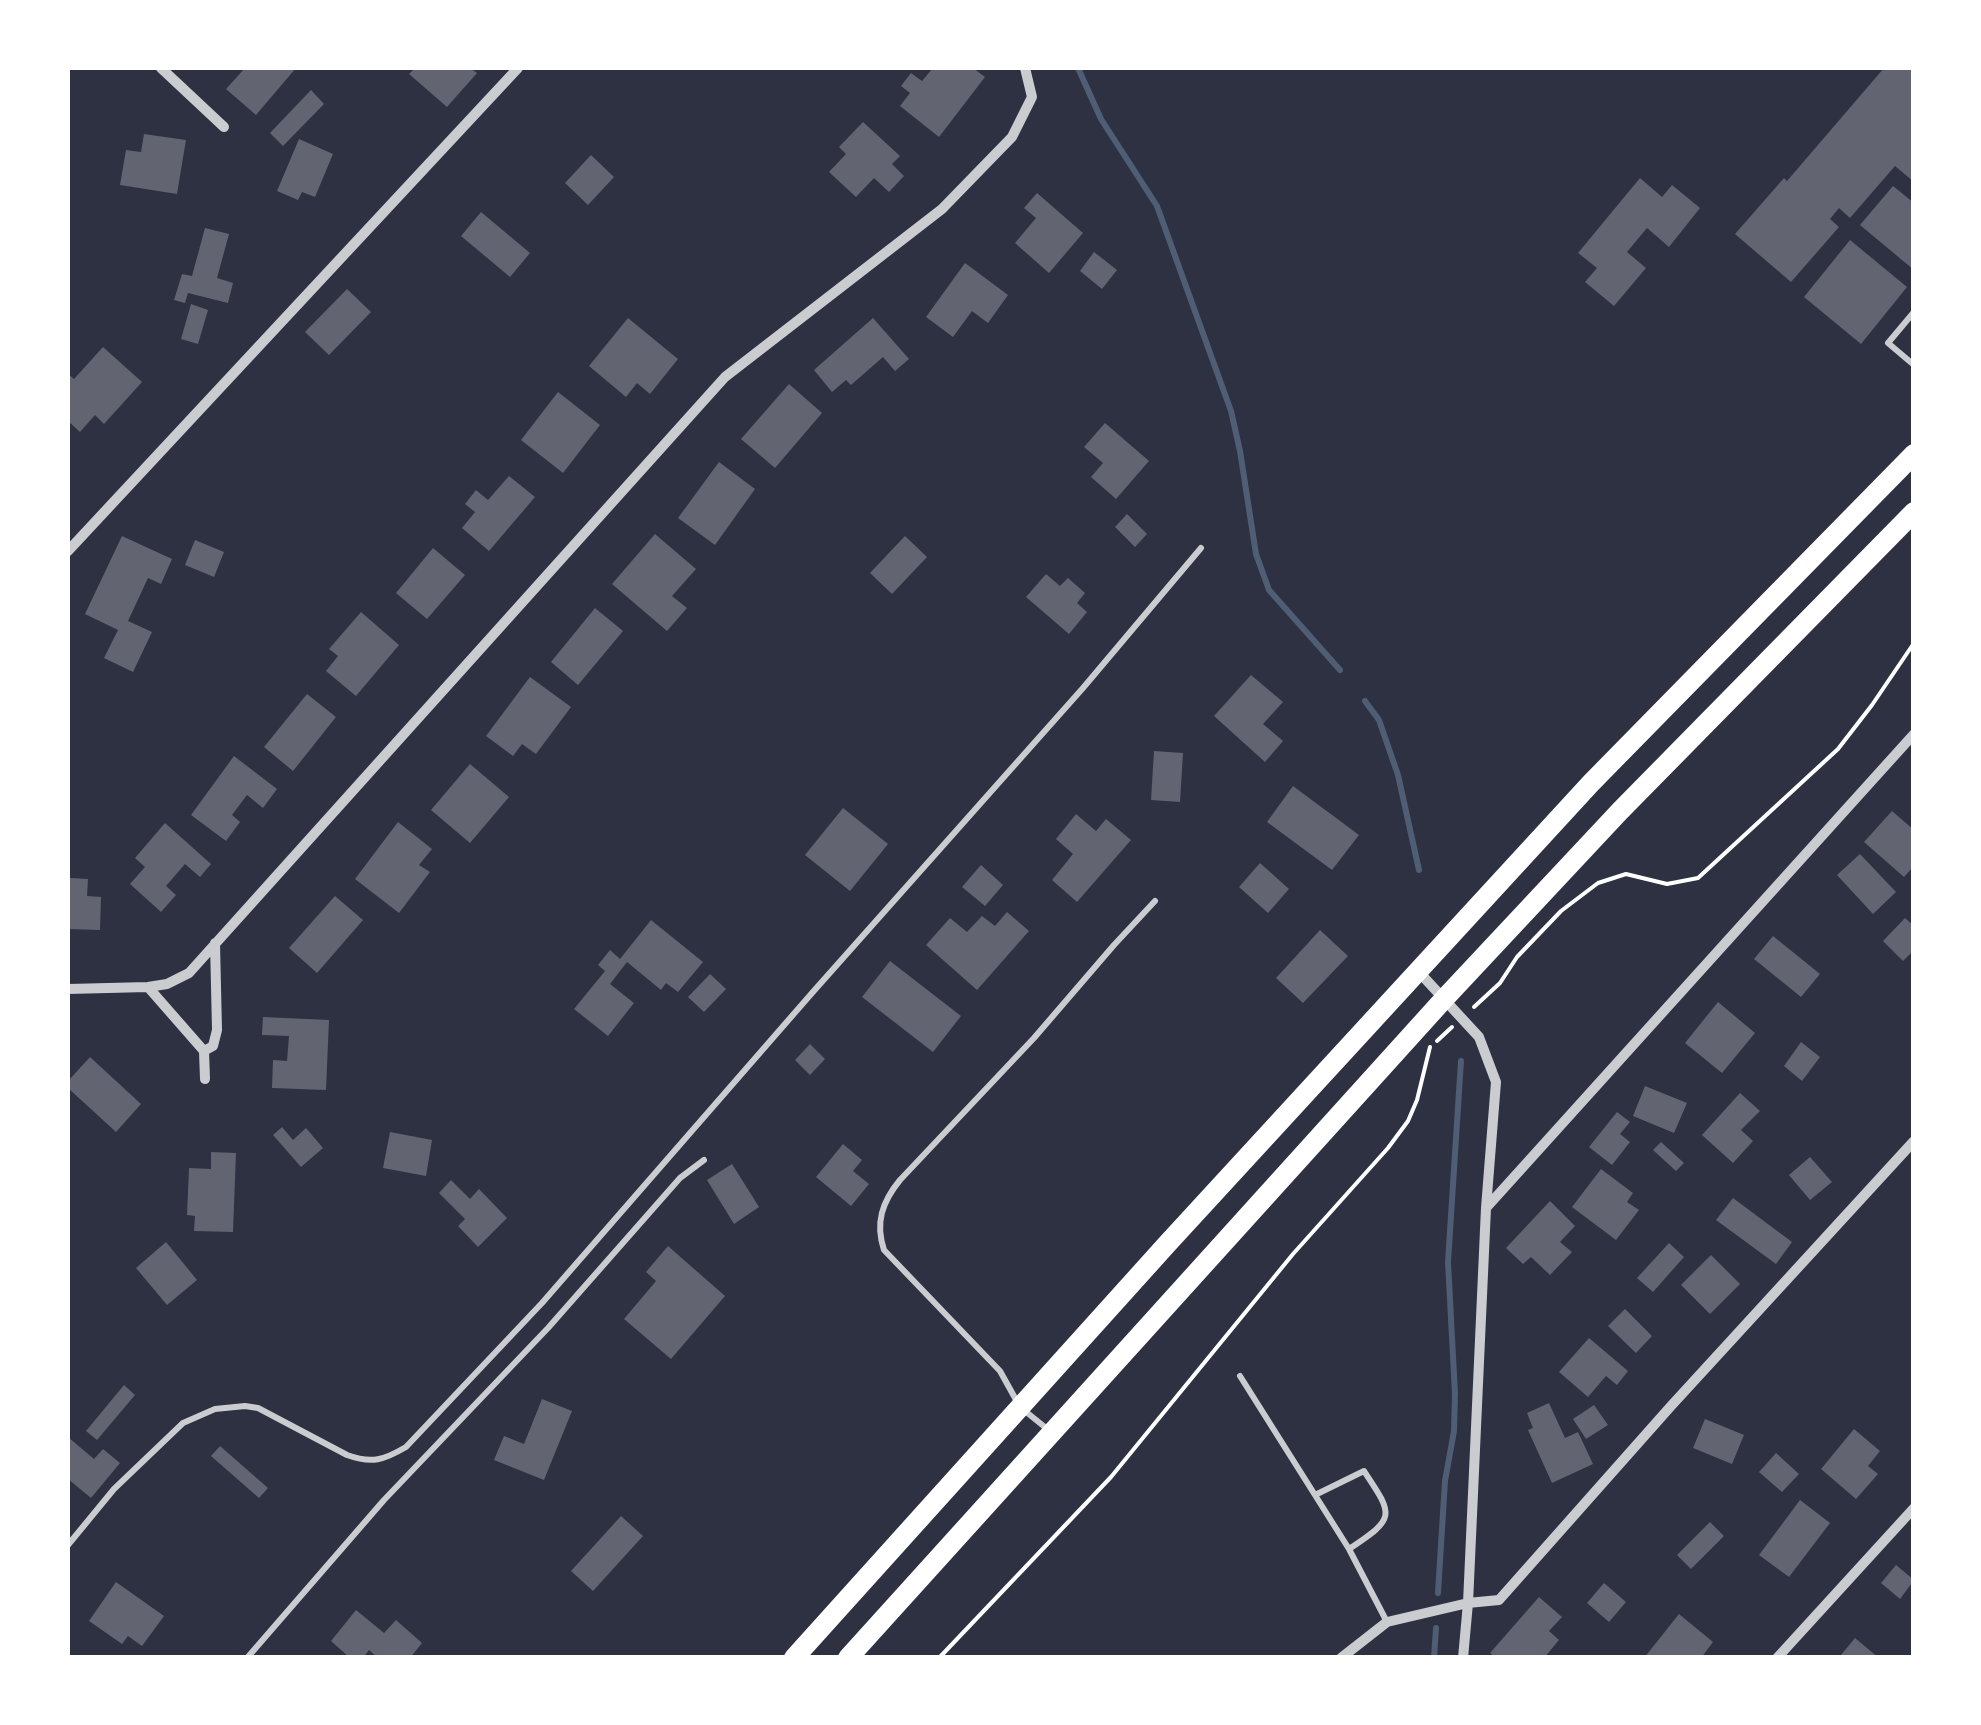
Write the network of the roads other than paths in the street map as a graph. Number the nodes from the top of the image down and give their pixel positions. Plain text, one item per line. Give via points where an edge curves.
1 (161, 68) edge
2 (518, 68) edge
3 (1025, 68) edge
4 (224, 127) dead end
5 (1914, 312) edge
6 (1914, 365) edge
7 (1914, 454) edge
8 (1914, 512) edge
9 (1201, 548) dead end
10 (68, 551) edge
11 (1914, 734) edge
12 (1156, 901) dead end
13 (216, 942) junction
14 (1418, 972) junction
15 (148, 986) junction
16 (68, 989) edge
17 (1444, 998) junction
18 (204, 1051) junction
19 (205, 1079) dead end
20 (1914, 1141) edge
21 (704, 1160) dead end
22 (1486, 1208) junction
23 (1240, 1376) dead end
24 (1020, 1407) junction
25 (1052, 1432) junction
26 (1314, 1495) junction
27 (1914, 1508) edge
28 (68, 1545) edge
29 (1349, 1548) junction
30 (1468, 1604) junction
31 (1387, 1622) junction
32 (1342, 1656) edge
33 (248, 1658) edge
34 (794, 1658) edge
35 (848, 1658) edge
36 (1463, 1658) edge
37 (1777, 1658) edge

1 - 4 street
2 - 10 street
3 - 13 street via 1032,97 1012,136 942,209 725,377
5 - 6 lane via 1888,343
7 - 14 main road via 1591,783
8 - 17 main road
9 - 28 lane via 542,1302 406,1447 378,1461 362,1460 258,1408 215,1409 182,1423
11 - 22 street
12 - 24 lane via 900,1180 883,1209 878,1233 884,1250 1000,1371
13 - 15 street via 189,973
13 - 18 street via 218,1030
14 - 17 street
14 - 24 main road
15 - 16 street
15 - 18 street
17 - 22 street via 1479,1036 1496,1082
17 - 25 main road
18 - 19 street
20 - 30 street via 1499,1600
21 - 33 lane via 680,1178 384,1500
22 - 30 street
23 - 26 lane
24 - 25 lane
24 - 34 main road
25 - 35 main road
26 - 29 lane
26 - 29 lane via 1364,1471 1386,1506 1385,1519
27 - 37 street
29 - 31 lane
30 - 31 street
30 - 36 street
31 - 32 street

